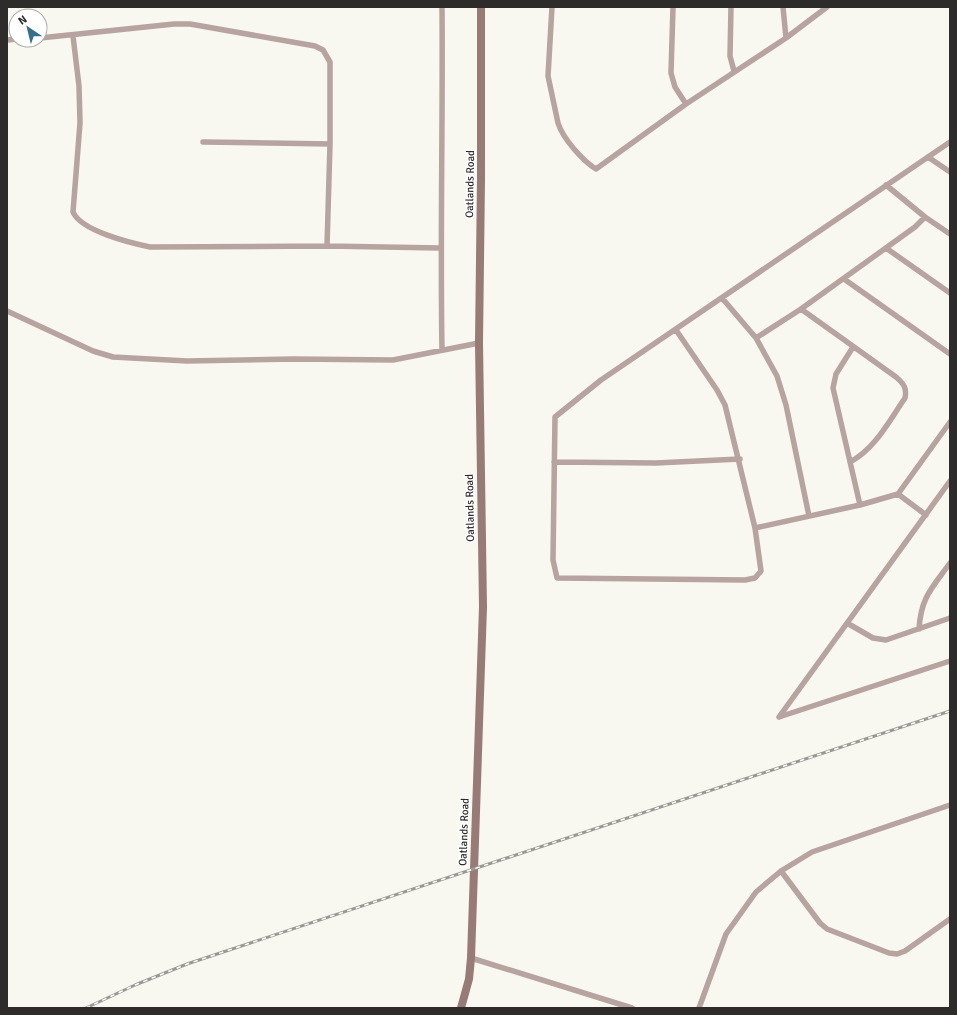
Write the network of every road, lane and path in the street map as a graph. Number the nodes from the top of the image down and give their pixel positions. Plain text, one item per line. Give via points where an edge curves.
1 (442, 7) edge
2 (480, 7) edge
3 (552, 7) edge
4 (673, 7) edge
5 (731, 7) edge
6 (783, 7) edge
7 (827, 7) edge
8 (73, 36) junction
9 (48, 38) edge
10 (786, 38) junction
11 (734, 71) junction
12 (686, 104) junction
13 (203, 142) dead end
14 (950, 142) edge
15 (330, 144) junction
16 (928, 157) junction
17 (950, 172) edge
18 (886, 185) junction
19 (925, 217) junction
20 (950, 234) edge
21 (328, 246) junction
22 (440, 248) junction
23 (886, 248) junction
24 (844, 279) junction
25 (950, 293) edge
26 (722, 298) junction
27 (801, 309) junction
28 (7, 311) edge
29 (676, 330) junction
30 (756, 338) junction
31 (479, 343) junction
32 (853, 347) junction
33 (442, 350) junction
34 (950, 354) edge
35 (950, 422) edge
36 (740, 459) junction
37 (554, 462) junction
38 (850, 462) junction
39 (950, 481) edge
40 (898, 494) junction
41 (860, 505) junction
42 (926, 515) junction
43 (809, 516) junction
44 (755, 528) junction
45 (950, 563) edge
46 (950, 618) edge
47 (847, 623) junction
48 (919, 629) junction
49 (950, 661) edge
50 (950, 805) edge
51 (781, 871) junction
52 (950, 919) edge
53 (471, 958) junction
54 (461, 1008) edge
55 (632, 1008) edge
56 (698, 1008) edge

1 - 22 street via 443,141
2 - 31 street, Oatlands Road via 482,179
3 - 12 street via 548,76 550,92 560,130 586,163 596,169
4 - 12 street via 670,73 678,93
5 - 11 street via 730,56
6 - 10 street
7 - 10 street
8 - 9 street
8 - 15 street via 190,24 315,46 323,50 330,62
8 - 21 street via 80,123 73,206 77,219 104,233 150,247
10 - 11 street
11 - 12 street
13 - 15 street
14 - 16 street
15 - 21 street
16 - 17 street
16 - 18 street
18 - 19 street
18 - 26 street
19 - 20 street
19 - 23 street
21 - 22 street
22 - 33 street
23 - 24 street
23 - 25 street
24 - 27 street
24 - 34 street
26 - 29 street
26 - 30 street
27 - 30 street
27 - 32 street
28 - 33 street via 93,351 113,357 187,360 393,360
29 - 36 street via 722,397
29 - 37 street via 602,380 555,417
30 - 43 street via 777,376 786,404
31 - 33 street
31 - 53 street, Oatlands Road via 483,607
32 - 38 street via 836,374 833,388
32 - 38 street via 902,382 906,390 905,398 872,445 862,456
35 - 40 street
36 - 37 street via 656,463
36 - 44 street
37 - 44 street via 553,560 557,578 751,579 759,575 762,566
38 - 41 street
39 - 42 street
40 - 41 street
40 - 42 street
41 - 43 street
42 - 47 street
43 - 44 street
45 - 48 street via 925,597 920,611
46 - 48 street
47 - 48 street via 880,640
47 - 49 street via 779,717
50 - 51 street via 819,850
51 - 52 street via 827,929 889,953 905,951
51 - 56 street via 756,892 726,934
53 - 54 street, Oatlands Road
53 - 55 street

